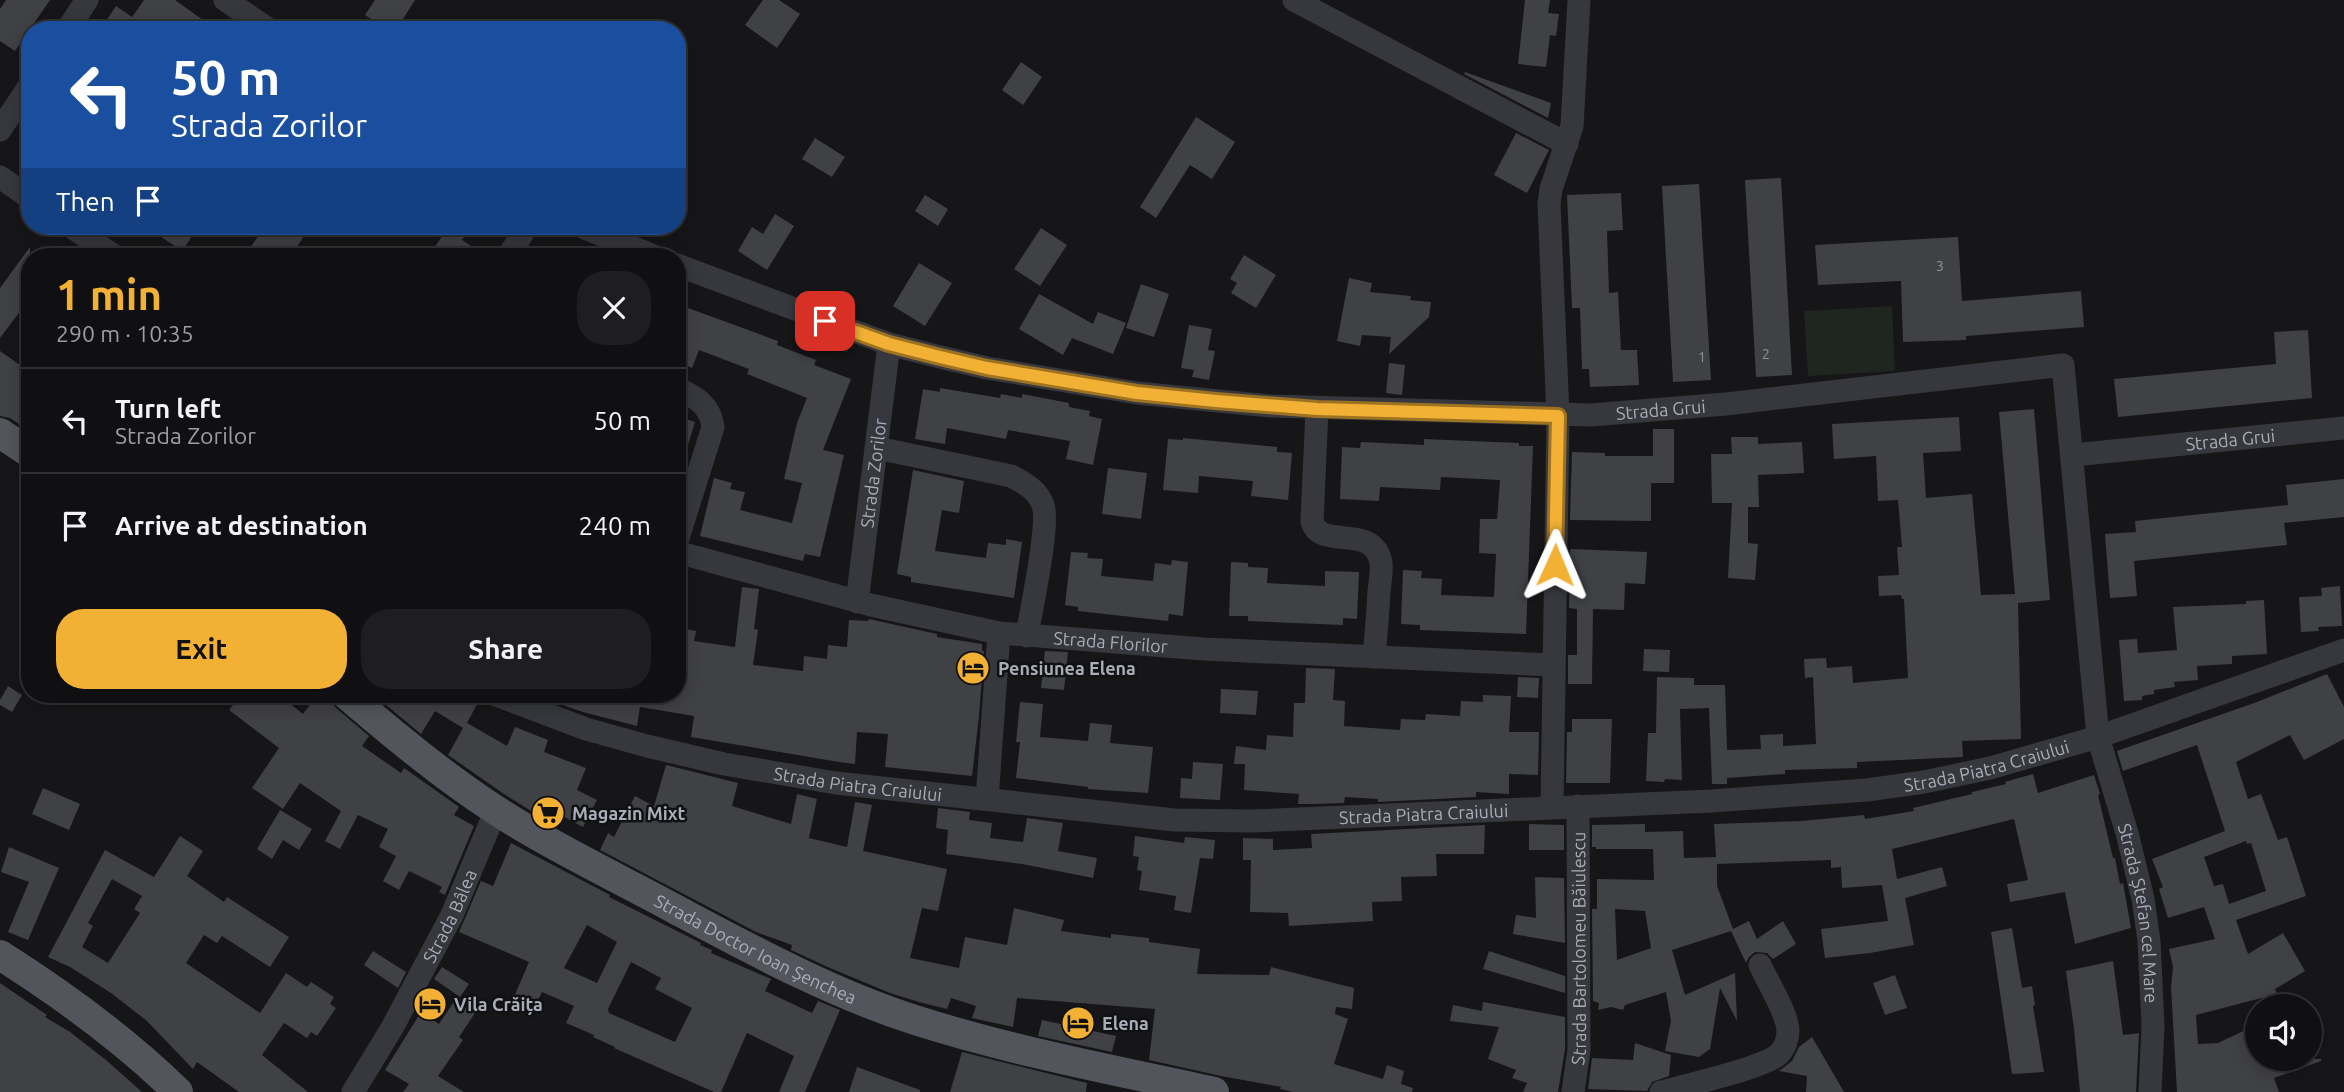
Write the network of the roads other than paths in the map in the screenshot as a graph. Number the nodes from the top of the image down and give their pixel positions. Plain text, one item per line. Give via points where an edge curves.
1 (87, 0) edge
2 (225, 0) edge
3 (1294, 0) edge
4 (1579, 0) edge
5 (73, 21) edge
6 (256, 21) edge
7 (21, 98) edge
8 (0, 130) edge
9 (1567, 144) junction
10 (0, 177) edge
11 (21, 192) edge
12 (83, 235) edge
13 (602, 235) edge
14 (103, 248) edge
15 (634, 248) edge
16 (686, 268) edge
17 (889, 344) junction
18 (686, 393) edge
19 (1317, 409) junction
20 (1558, 416) junction
21 (2344, 428) edge
22 (877, 449) junction
23 (2073, 455) junction
24 (686, 512) edge
25 (686, 554) edge
26 (857, 601) junction
27 (999, 633) junction
28 (1027, 636) junction
29 (2342, 656) edge
30 (1374, 657) junction
31 (1553, 665) junction
32 (358, 703) edge
33 (517, 703) edge
34 (2098, 737) junction
35 (987, 799) junction
36 (1577, 806) junction
37 (1552, 807) junction
38 (496, 810) junction
39 (0, 955) edge
40 (1760, 965) dead end
41 (178, 1092) edge
42 (353, 1092) edge
43 (1214, 1092) edge
44 (1573, 1092) edge
45 (1661, 1092) edge
46 (2150, 1092) edge

1 - 5 street
2 - 6 street
3 - 9 street
4 - 9 street via 1574,110
7 - 8 street
9 - 20 street via 1549,204
10 - 11 street
12 - 14 street
13 - 15 street
16 - 17 street
17 - 19 street via 987,368 1137,393
17 - 22 street, Strada Zorilor
18 - 24 street via 706,405 713,426
19 - 20 street
19 - 30 street via 1312,522 1320,534 1354,538 1373,547 1378,555 1381,573
20 - 23 street, Strada Grui via 1726,404 2063,365
20 - 31 street
21 - 23 street, Strada Grui
22 - 26 street, Strada Zorilor
22 - 28 street via 1011,475 1037,494 1045,527
23 - 34 street, Strada Grui
25 - 26 street, Strada Florilor
26 - 27 street, Strada Florilor
27 - 28 street, Strada Florilor
27 - 35 street
28 - 30 street, Strada Florilor
29 - 34 street, Strada Piatra Craiului
30 - 31 street, Strada Florilor
31 - 37 street
32 - 38 main road, Strada Doctor Ioan Șenchea
33 - 35 street, Strada Piatra Craiului via 586,729 724,764 836,783
34 - 36 street, Strada Piatra Craiului via 1990,768 1890,787
34 - 46 street, Strada Ștefan cel Mare via 2143,899 2153,1026
35 - 37 street, Strada Piatra Craiului via 1174,820 1253,821
36 - 37 street, Strada Piatra Craiului
36 - 44 street, Strada Bartolomeu Băiulescu via 1580,1029
38 - 42 street, Strada Bâlea via 452,915
38 - 43 main road, Strada Doctor Ioan Șenchea via 741,944 871,1004 959,1034
39 - 41 main road via 107,1030
40 - 45 street via 1788,1028 1787,1042 1779,1054 1748,1068

